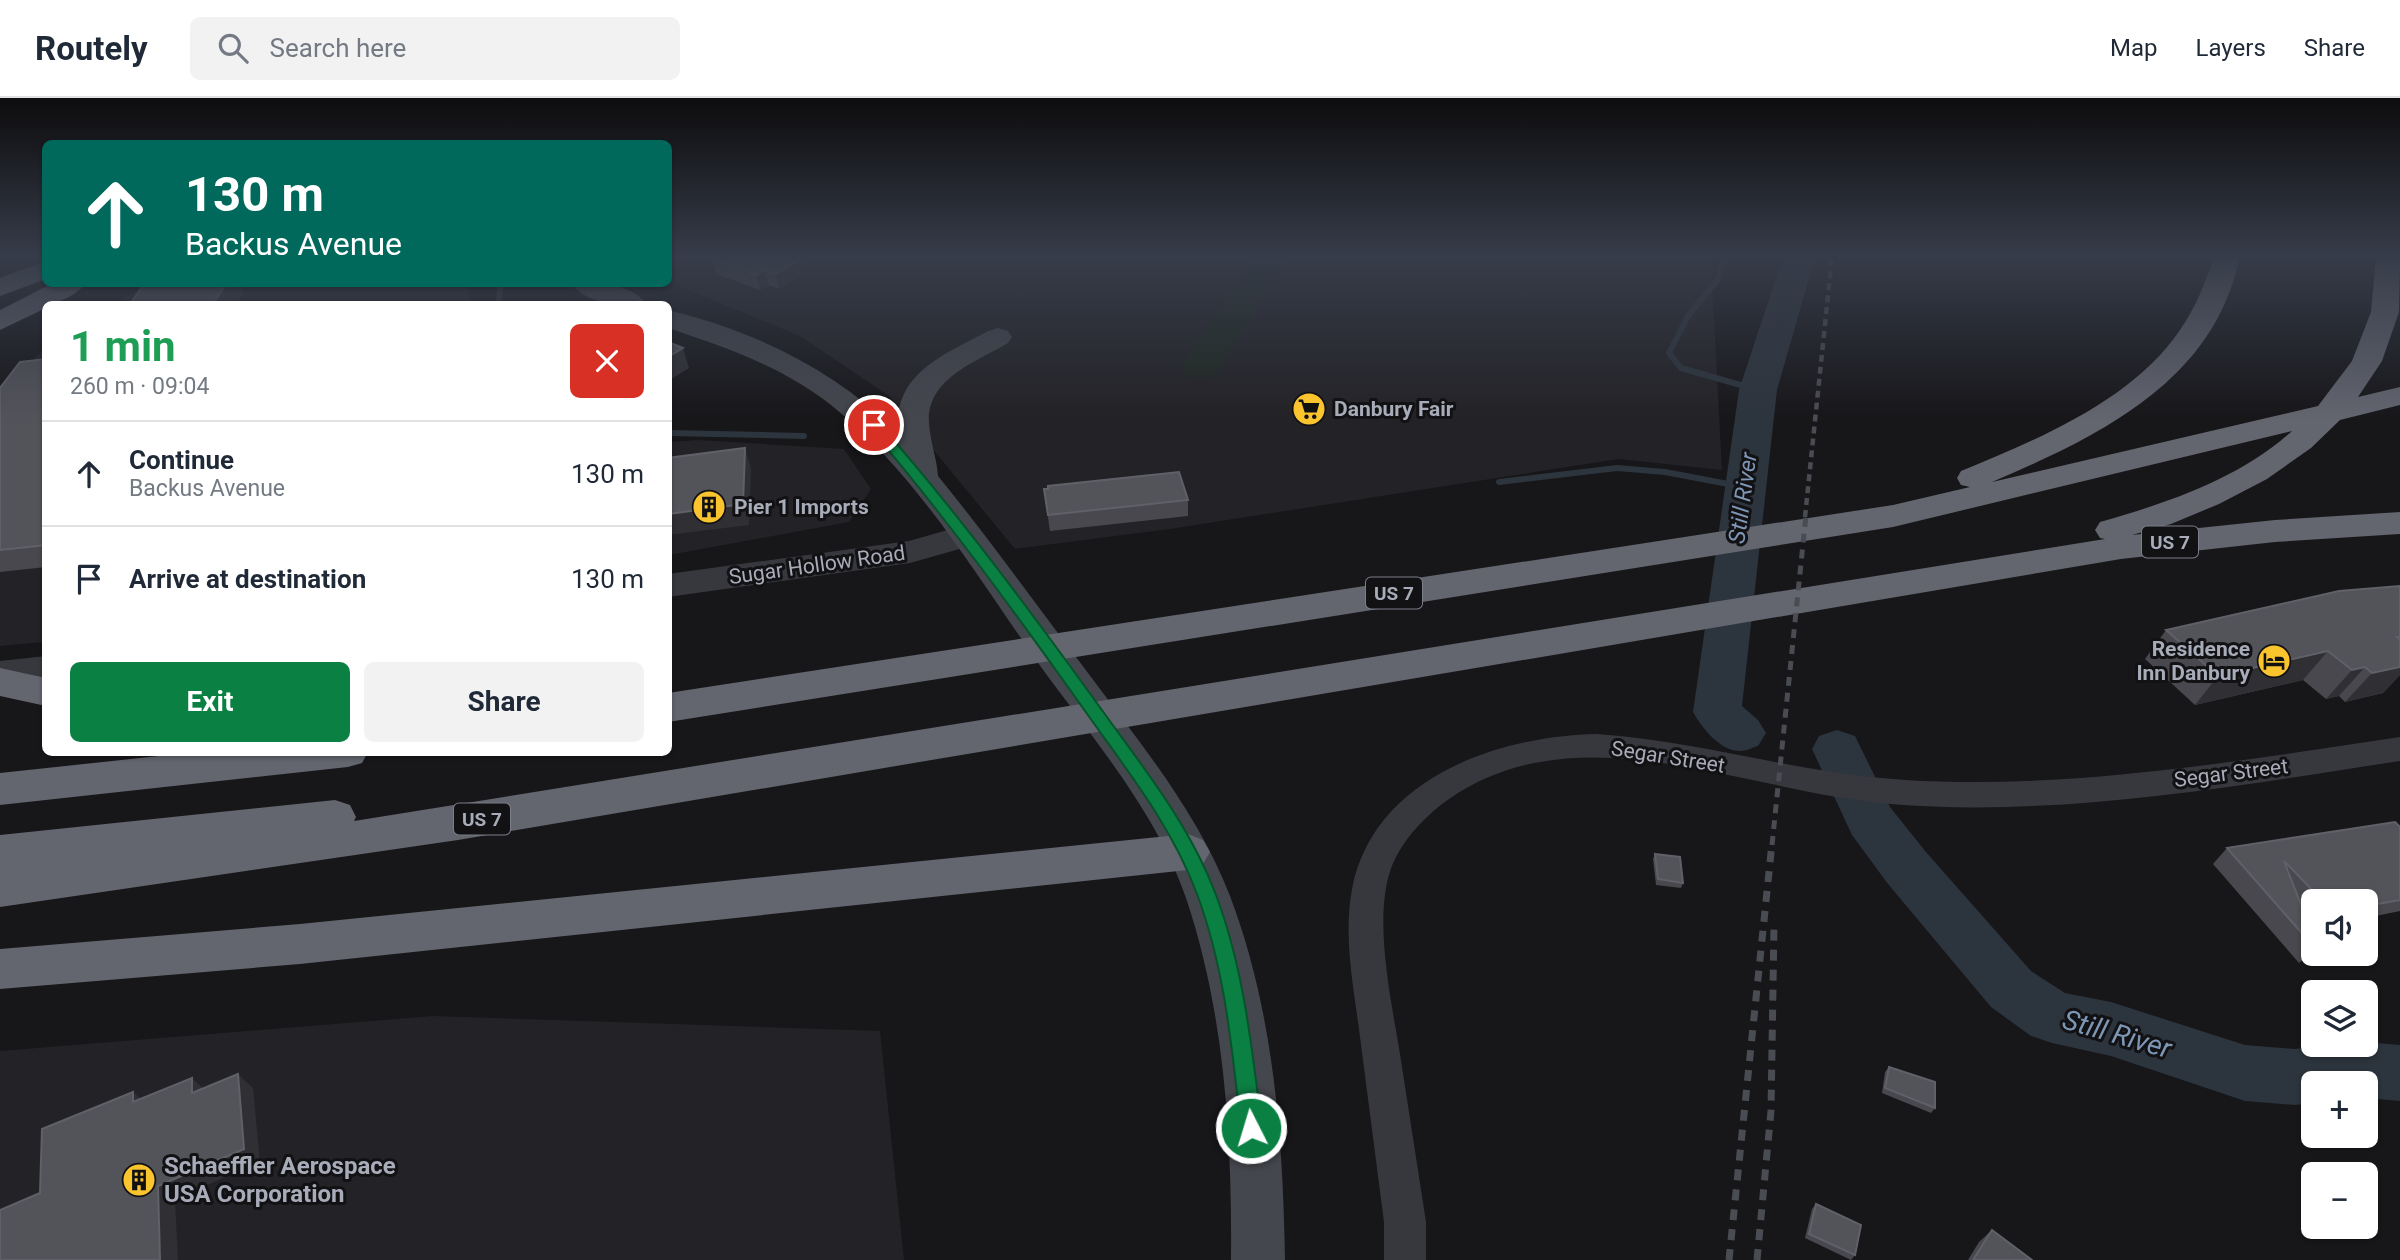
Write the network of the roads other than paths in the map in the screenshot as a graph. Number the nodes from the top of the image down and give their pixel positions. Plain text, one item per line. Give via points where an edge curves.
1 (19, 311) edge
2 (2208, 311) edge
3 (2393, 311) edge
4 (672, 319) edge
5 (0, 321) edge
6 (998, 337) dead end
7 (2394, 397) edge
8 (925, 484) junction
9 (1923, 502) junction
10 (2400, 523) edge
11 (965, 536) junction
12 (1942, 573) junction
13 (672, 585) edge
14 (930, 667) junction
15 (42, 669) edge
16 (0, 674) edge
17 (0, 682) edge
18 (42, 691) edge
19 (672, 691) edge
20 (672, 707) edge
21 (962, 740) junction
22 (2400, 749) edge
23 (310, 756) edge
24 (0, 789) edge
25 (1188, 852) junction
26 (0, 853) edge
27 (0, 889) edge
28 (0, 969) edge
29 (1258, 1260) edge
30 (1405, 1260) edge

1 - 5 highway
2 - 9 highway via 2184,349 2133,395 2015,461
3 - 12 highway via 2375,368 2359,392 2289,458 2233,489 2172,513
4 - 8 main road via 751,346 837,394 874,425
6 - 8 main road via 936,374 918,393 912,436
7 - 9 highway, US 7
8 - 11 main road
9 - 14 highway, US 7 via 1824,528
10 - 12 highway, US 7 via 2199,538
11 - 13 street, Sugar Hollow Road via 910,552
11 - 25 main road via 1158,801
12 - 21 highway, US 7
14 - 19 highway
14 - 20 highway, US 7
15 - 16 street
17 - 18 highway
21 - 26 highway
21 - 27 highway, US 7 via 376,836
22 - 30 street, Segar Street via 2143,783 1984,794 1825,784 1597,746 1516,754 1477,766 1444,784 1415,808 1390,838 1374,869 1367,904 1366,946 1405,1222
23 - 24 highway
25 - 28 highway via 300,944
25 - 29 main road via 1207,895 1238,1012 1254,1153

